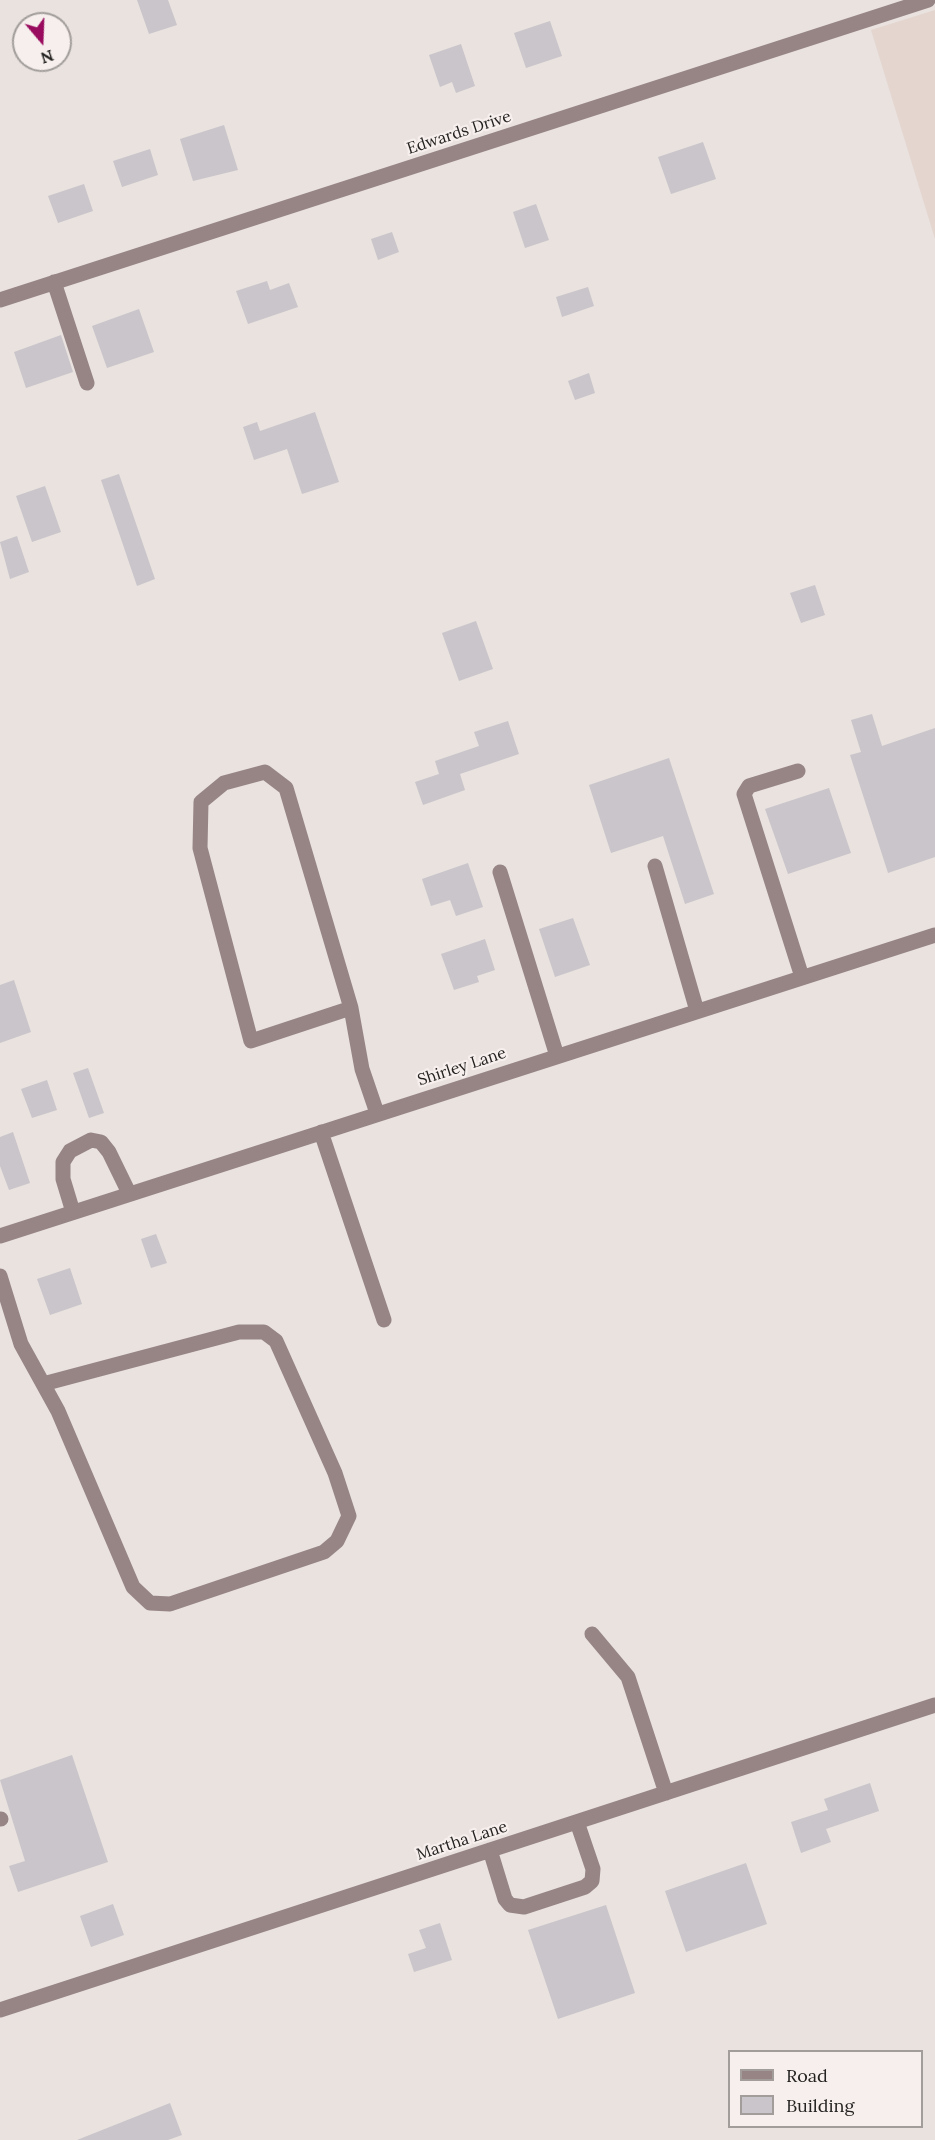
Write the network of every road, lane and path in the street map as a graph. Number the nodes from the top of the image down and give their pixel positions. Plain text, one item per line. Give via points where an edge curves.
1 (928, 0) edge
2 (54, 282) junction
3 (0, 300) edge
4 (87, 383) dead end
5 (798, 771) dead end
6 (655, 866) dead end
7 (500, 872) dead end
8 (935, 935) edge
9 (802, 977) junction
10 (351, 1008) junction
11 (697, 1011) junction
12 (557, 1056) junction
13 (377, 1113) junction
14 (321, 1132) junction
15 (129, 1193) junction
16 (73, 1212) junction
17 (0, 1236) edge
18 (0, 1276) edge
19 (384, 1320) dead end
20 (43, 1384) junction
21 (592, 1634) dead end
22 (935, 1706) edge
23 (666, 1793) junction
24 (577, 1822) junction
25 (490, 1850) junction
26 (0, 2010) edge

1 - 2 street, Edwards Drive
2 - 3 street, Edwards Drive
2 - 4 street
5 - 9 street via 749,786 744,794
6 - 11 street
7 - 12 street
8 - 9 street, Shirley Lane
9 - 11 street, Shirley Lane
10 - 10 street via 286,788 265,772 224,783 201,802 200,849 250,1041
10 - 13 street via 362,1069
11 - 12 street, Shirley Lane
12 - 13 street, Shirley Lane
13 - 14 street, Shirley Lane
14 - 15 street, Shirley Lane
14 - 19 street
15 - 16 street, Shirley Lane
15 - 16 street via 101,1142 91,1140 70,1151 63,1162 63,1179
16 - 17 street, Shirley Lane
18 - 20 street via 21,1344
20 - 20 street via 134,1587 150,1603 170,1604 324,1552 338,1541 349,1516 335,1473 276,1341 264,1332 239,1332
21 - 23 street via 628,1677
22 - 23 street, Martha Lane
23 - 24 street, Martha Lane
24 - 25 street, Martha Lane
24 - 25 street via 593,1869 592,1881 585,1887 524,1906 510,1905
25 - 26 street, Martha Lane

